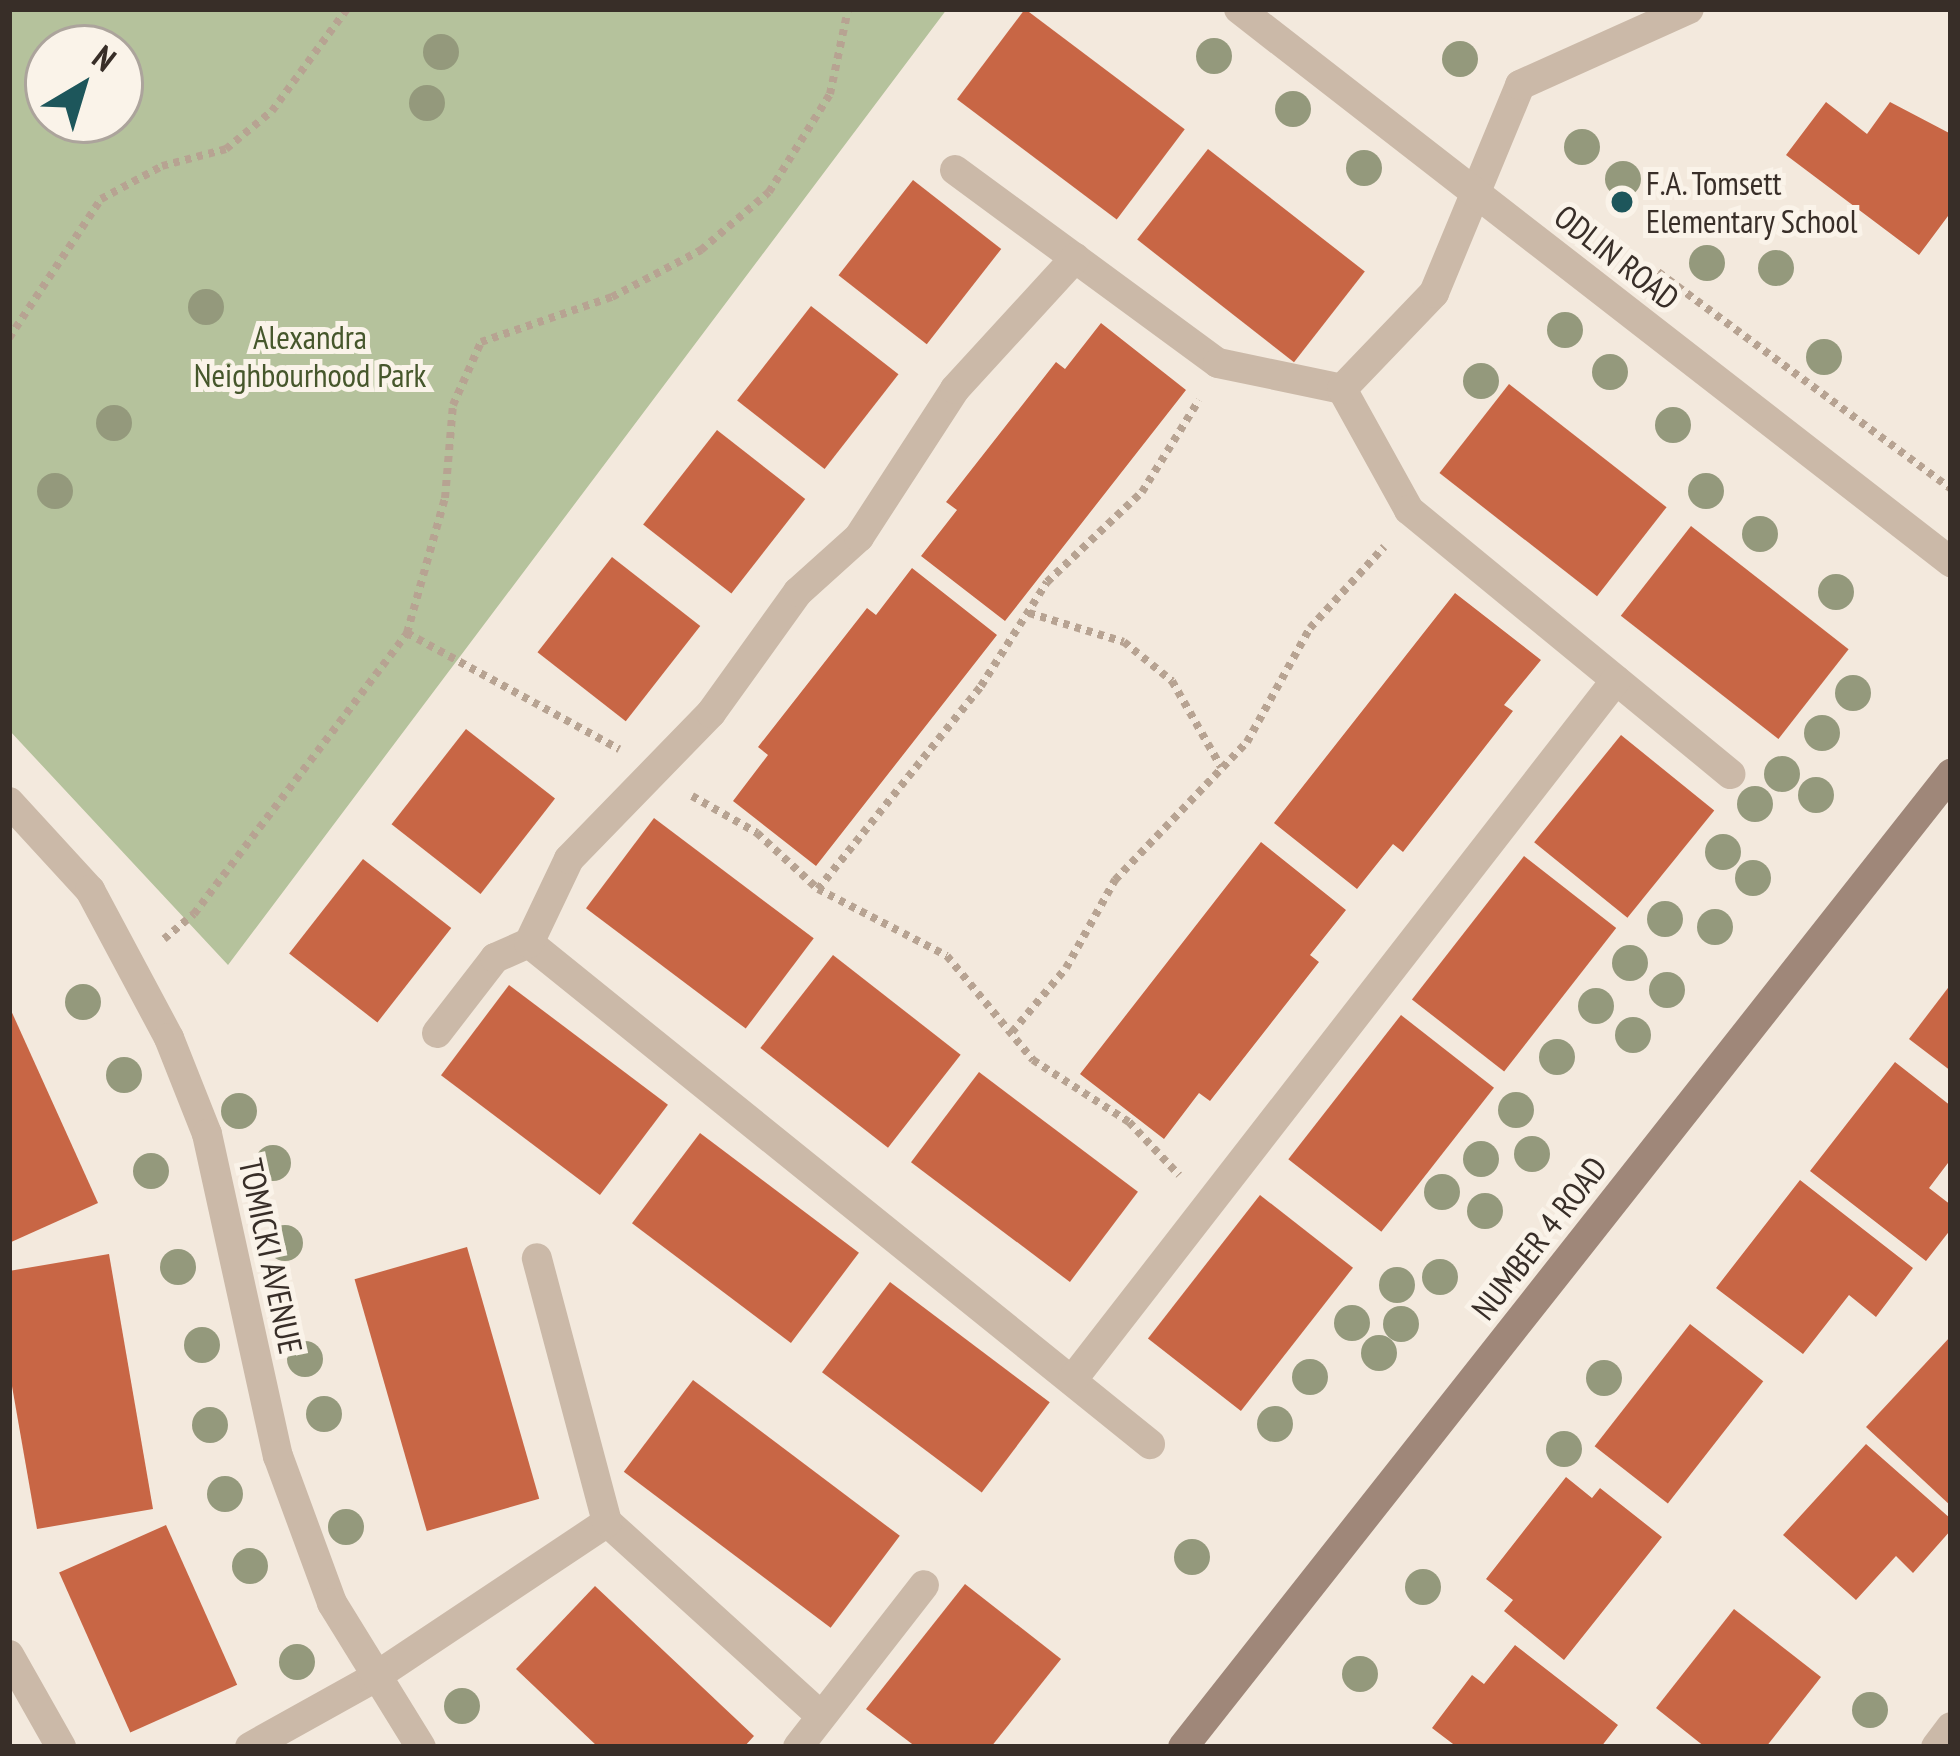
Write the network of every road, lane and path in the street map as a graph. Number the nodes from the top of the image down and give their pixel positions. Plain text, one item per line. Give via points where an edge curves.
1 (347, 9) edge
2 (848, 9) edge
3 (1239, 9) edge
4 (1689, 9) edge
5 (955, 170) dead end
6 (1477, 195) junction
7 (1075, 258) junction
8 (9, 338) edge
9 (1218, 363) junction
10 (1342, 388) junction
11 (1415, 515) junction
12 (1951, 562) edge
13 (1028, 613) junction
14 (407, 634) junction
15 (1616, 680) junction
16 (1221, 767) junction
17 (647, 768) junction
18 (1730, 774) dead end
19 (1951, 774) edge
20 (9, 802) edge
21 (818, 889) junction
22 (529, 943) junction
23 (134, 963) junction
24 (1012, 1032) junction
25 (437, 1033) dead end
26 (1200, 1206) junction
27 (536, 1258) dead end
28 (1073, 1378) junction
29 (1150, 1444) dead end
30 (607, 1522) junction
31 (924, 1585) dead end
32 (9, 1655) edge
33 (372, 1679) junction
34 (821, 1716) junction
35 (1951, 1727) edge
36 (61, 1747) edge
37 (250, 1747) edge
38 (421, 1747) edge
39 (798, 1747) edge
40 (1184, 1747) edge
41 (1936, 1747) edge

1 - 8 path via 272,111 226,149 163,166 101,199
2 - 14 path via 830,94 769,192 701,250 630,288 481,342 452,405 445,498
3 - 6 street, ODLIN ROAD
4 - 6 street via 1520,86
5 - 7 street
6 - 10 street via 1434,293
6 - 12 street, ODLIN ROAD
7 - 9 street
7 - 17 street via 955,389 859,537 798,592 711,713
9 - 10 street
9 - 13 path via 1142,492 1047,582
10 - 11 street
11 - 15 street
11 - 16 path via 1310,628 1247,742
13 - 16 path via 1081,622 1140,655 1172,681
13 - 21 path
14 - 17 path via 561,710
14 - 23 path via 194,914
15 - 18 street
15 - 26 street
16 - 24 path via 1142,847 1066,968
17 - 21 path via 757,833
17 - 22 street via 568,859
19 - 40 main road, NUMBER 4 ROAD
20 - 23 street, TOMICKI AVENUE via 90,890
21 - 24 path via 947,956
22 - 25 street via 495,958
22 - 28 street
23 - 33 street, TOMICKI AVENUE via 207,1134 278,1456
24 - 26 path via 1053,1077 1163,1152
26 - 28 street
27 - 30 street
28 - 29 street
30 - 33 street
30 - 34 street
31 - 34 street
32 - 36 street
33 - 37 street
33 - 38 street, TOMICKI AVENUE
34 - 39 street
35 - 41 street

